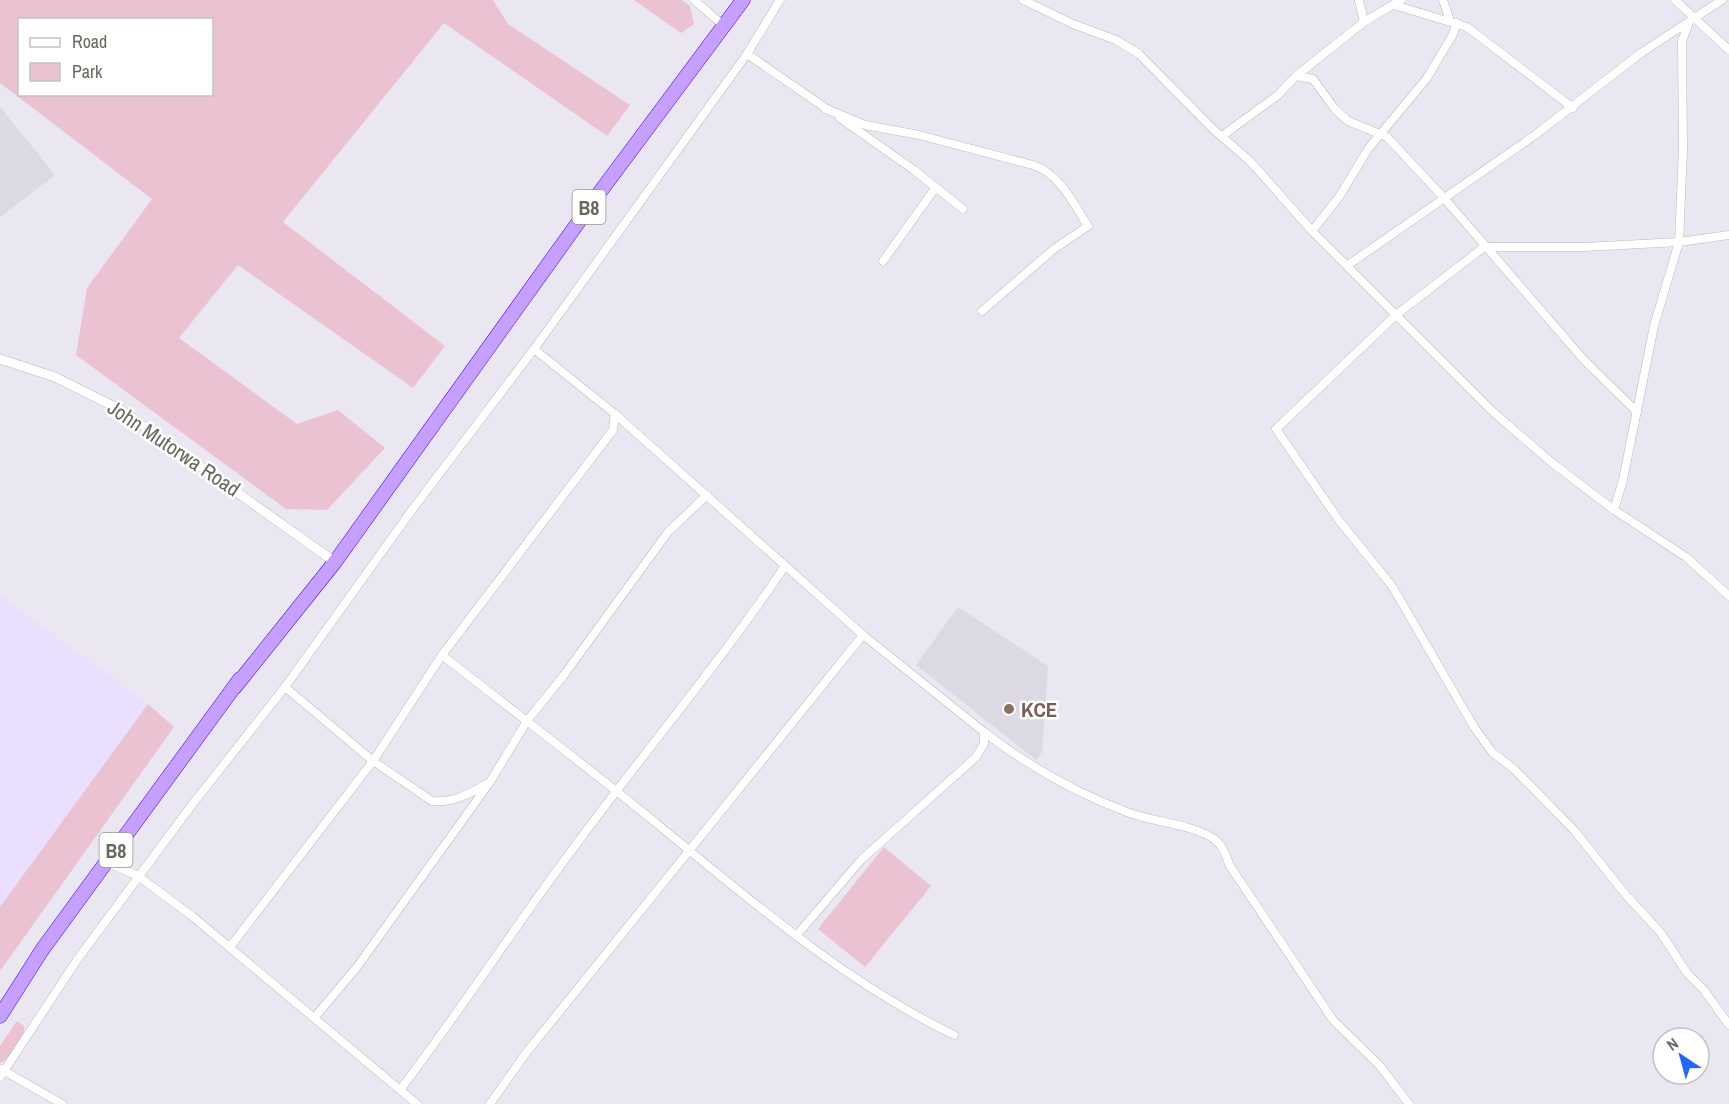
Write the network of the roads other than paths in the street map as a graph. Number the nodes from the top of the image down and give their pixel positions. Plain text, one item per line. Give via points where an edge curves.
1 (694, 0) edge
2 (743, 0) edge
3 (780, 0) edge
4 (1023, 0) edge
5 (1359, 0) edge
6 (1401, 0) edge
7 (1443, 0) edge
8 (1675, 0) edge
9 (1722, 0) edge
10 (1394, 5) junction
11 (1690, 21) junction
12 (1364, 22) junction
13 (1454, 22) junction
14 (724, 27) junction
15 (1729, 50) edge
16 (747, 54) junction
17 (1296, 76) junction
18 (1573, 108) junction
19 (826, 109) junction
20 (1382, 133) junction
21 (1222, 136) junction
22 (936, 187) junction
23 (1444, 198) junction
24 (963, 209) dead end
25 (1312, 231) junction
26 (1729, 235) edge
27 (1679, 242) junction
28 (1484, 248) junction
29 (883, 261) dead end
30 (1348, 265) junction
31 (982, 311) dead end
32 (1396, 315) junction
33 (534, 349) junction
34 (0, 359) edge
35 (1637, 412) junction
36 (615, 414) junction
37 (707, 495) junction
38 (1614, 510) junction
39 (332, 559) junction
40 (785, 566) junction
41 (1729, 596) edge
42 (863, 635) junction
43 (442, 655) junction
44 (285, 687) junction
45 (526, 722) junction
46 (984, 732) junction
47 (373, 761) junction
48 (490, 782) junction
49 (616, 790) junction
50 (690, 850) junction
51 (106, 862) junction
52 (138, 876) junction
53 (796, 936) junction
54 (230, 947) junction
55 (0, 1016) edge
56 (314, 1018) junction
57 (1729, 1025) edge
58 (954, 1035) dead end
59 (2, 1069) edge
60 (0, 1077) edge
61 (400, 1090) junction
62 (62, 1104) edge
63 (417, 1104) edge
64 (490, 1104) edge
65 (1409, 1104) edge

1 - 14 street
2 - 14 highway, B8
3 - 16 street
4 - 21 street via 1139,54
5 - 12 street
6 - 10 street
7 - 13 street
8 - 11 street
9 - 11 street
10 - 12 street
10 - 13 street
11 - 15 street
11 - 18 street via 1641,53
11 - 27 street via 1682,41
12 - 17 street
13 - 18 street via 1495,46
13 - 20 street via 1452,36 1427,78
14 - 39 highway, B8
16 - 19 street
16 - 33 street
17 - 20 street via 1313,79 1348,121
17 - 21 street via 1278,95
18 - 23 street
19 - 22 street
19 - 31 street via 865,125 1033,165 1047,170 1057,180 1088,226 1054,249
20 - 23 street
20 - 25 street via 1340,197
21 - 25 street via 1250,161
22 - 24 street
22 - 29 street
23 - 28 street
23 - 30 street
25 - 30 street
26 - 27 street
27 - 28 street
27 - 35 street via 1654,326
28 - 32 street
28 - 35 street via 1584,360
30 - 32 street
32 - 38 street via 1492,411
32 - 57 street via 1276,429 1338,519 1392,586 1492,752 1514,769 1574,831 1661,933
33 - 36 street
33 - 44 street
34 - 39 street, John Mutorwa Road via 55,377 121,410
35 - 38 street
36 - 37 street
36 - 43 street via 613,430
37 - 40 street
37 - 45 street via 668,532
38 - 41 street via 1686,557
39 - 51 highway, B8
40 - 42 street
40 - 49 street via 713,667
42 - 46 street
42 - 50 street
43 - 45 street
43 - 47 street
44 - 47 street
44 - 52 street
45 - 48 street
45 - 49 street
46 - 53 street via 984,744 976,757 861,860
46 - 65 street via 1054,779 1125,812 1216,840 1333,1020 1380,1066
47 - 48 street via 432,801 470,794
47 - 54 street
48 - 56 street via 357,967
49 - 50 street
49 - 61 street
50 - 53 street
50 - 64 street via 526,1053
51 - 52 street
51 - 55 highway, B8
52 - 54 street
52 - 59 street
53 - 58 street via 878,993
54 - 56 street
56 - 61 street
59 - 60 street
59 - 62 street
61 - 63 street

